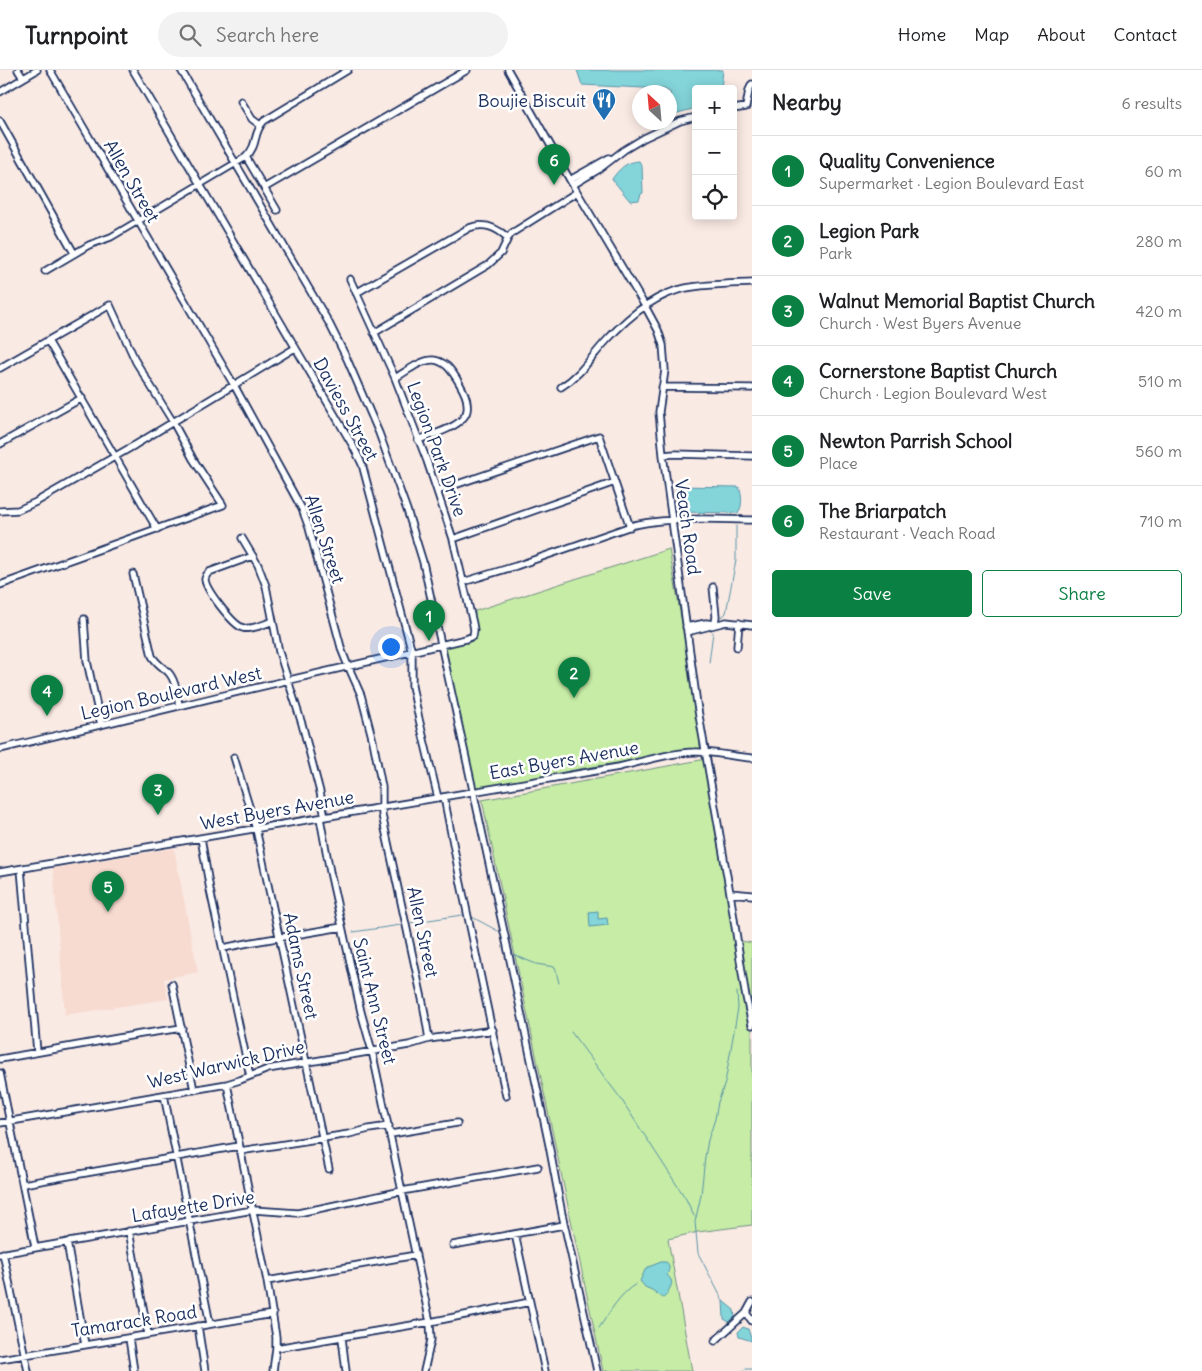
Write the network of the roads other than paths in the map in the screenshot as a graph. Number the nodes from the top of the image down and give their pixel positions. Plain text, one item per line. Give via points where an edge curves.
1 (18, 70) edge
2 (37, 70) edge
3 (50, 70) edge
4 (134, 70) edge
5 (181, 70) edge
6 (348, 70) edge
7 (467, 70) edge
8 (508, 70) edge
9 (23, 78) junction
10 (752, 84) edge
11 (0, 92) edge
12 (241, 100) dead end
13 (737, 108) edge
14 (692, 118) edge
15 (0, 121) edge
16 (260, 125) junction
17 (246, 157) junction
18 (236, 163) junction
19 (572, 182) junction
20 (200, 184) junction
21 (264, 188) junction
22 (578, 192) junction
23 (277, 210) dead end
24 (138, 221) junction
25 (508, 238) junction
26 (74, 253) junction
27 (46, 271) dead end
28 (350, 279) dead end
29 (752, 283) edge
30 (356, 293) junction
31 (645, 306) junction
32 (374, 333) junction
33 (48, 341) junction
34 (295, 348) junction
35 (0, 368) edge
36 (395, 378) junction
37 (234, 385) junction
38 (662, 386) junction
39 (561, 387) dead end
40 (752, 388) edge
41 (82, 398) junction
42 (173, 422) junction
43 (418, 440) junction
44 (0, 444) edge
45 (663, 455) junction
46 (116, 456) junction
47 (752, 456) edge
48 (615, 482) junction
49 (437, 491) junction
50 (0, 512) edge
51 (672, 520) junction
52 (752, 520) edge
53 (630, 527) junction
54 (157, 529) junction
55 (242, 538) dead end
56 (453, 539) junction
57 (253, 556) junction
58 (133, 574) dead end
59 (464, 582) junction
60 (0, 585) edge
61 (713, 587) dead end
62 (84, 619) dead end
63 (273, 621) junction
64 (739, 623) junction
65 (715, 624) junction
66 (752, 625) edge
67 (687, 630) junction
68 (473, 636) joint
69 (441, 644) junction
70 (737, 647) dead end
71 (412, 652) junction
72 (348, 667) junction
73 (288, 681) junction
74 (179, 706) junction
75 (102, 725) junction
76 (0, 749) edge
77 (705, 752) junction
78 (234, 758) dead end
79 (752, 758) edge
80 (472, 792) junction
81 (441, 797) junction
82 (382, 808) junction
83 (322, 818) junction
84 (256, 829) junction
85 (201, 838) junction
86 (21, 869) junction
87 (0, 872) edge
88 (730, 893) junction
89 (752, 896) edge
90 (342, 927) junction
91 (279, 938) junction
92 (223, 948) junction
93 (172, 984) dead end
94 (752, 1025) edge
95 (182, 1028) junction
96 (493, 1030) junction
97 (429, 1040) junction
98 (372, 1051) junction
99 (37, 1052) junction
100 (0, 1059) edge
101 (306, 1062) junction
102 (0, 1073) edge
103 (250, 1076) junction
104 (227, 1084) junction
105 (194, 1090) junction
106 (164, 1095) junction
107 (506, 1096) dead end
108 (10, 1121) junction
109 (0, 1123) edge
110 (456, 1123) dead end
111 (389, 1126) junction
112 (391, 1134) junction
113 (322, 1138) junction
114 (240, 1149) junction
115 (176, 1157) junction
116 (538, 1167) dead end
117 (329, 1169) dead end
118 (23, 1184) junction
119 (402, 1191) junction
120 (253, 1210) junction
121 (189, 1221) junction
122 (564, 1225) junction
123 (129, 1231) junction
124 (515, 1234) junction
125 (67, 1242) junction
126 (453, 1245) dead end
127 (35, 1247) junction
128 (2, 1253) edge
129 (416, 1255) junction
130 (268, 1281) junction
131 (530, 1302) junction
132 (752, 1302) edge
133 (746, 1313) junction
134 (273, 1314) junction
135 (752, 1321) edge
136 (430, 1322) junction
137 (210, 1324) junction
138 (198, 1326) junction
139 (148, 1334) junction
140 (128, 1338) junction
141 (342, 1338) junction
142 (715, 1341) dead end
143 (86, 1344) junction
144 (276, 1348) junction
145 (25, 1355) junction
146 (0, 1359) edge
147 (28, 1371) edge
148 (134, 1371) edge
149 (205, 1371) edge
150 (273, 1371) edge
151 (346, 1371) edge
152 (424, 1371) edge
153 (545, 1371) edge
154 (597, 1371) edge

1 - 9 street
2 - 9 street
3 - 24 street, Allen Street
4 - 20 street, Daviess Street
5 - 18 street
6 - 16 street
7 - 21 street
8 - 19 street, Veach Road
9 - 11 street
10 - 13 street via 746,107
12 - 16 street via 252,119
14 - 19 street via 624,150
15 - 26 street
16 - 17 street via 254,148
17 - 18 street
17 - 21 street
18 - 20 street
18 - 69 street via 329,323 369,408 416,536
19 - 22 street, Veach Road
20 - 24 street
20 - 34 street, Daviess Street
21 - 23 street
22 - 25 street via 518,228
22 - 31 street, Veach Road
24 - 26 street
24 - 37 street, Allen Street
25 - 30 street via 491,226 468,228
25 - 32 street via 501,253 488,265
26 - 27 street
28 - 30 street, Legion Park Drive
29 - 31 street via 686,288
30 - 32 street, Legion Park Drive
31 - 38 street, Veach Road via 663,345
31 - 39 street via 623,322 576,377
32 - 36 street, Legion Park Drive
33 - 35 street
33 - 41 street
33 - 42 street via 110,305 136,362
34 - 37 street
34 - 71 street, Daviess Street via 362,464
36 - 43 street, Legion Park Drive
36 - 43 street via 422,362 439,361 452,371 467,400 467,410 459,423
37 - 42 street
37 - 72 street, Allen Street via 302,509
38 - 40 street
38 - 45 street, Veach Road via 659,412
41 - 44 street
41 - 46 street
42 - 46 street
42 - 54 street via 223,505
43 - 49 street, Legion Park Drive
45 - 47 street
45 - 51 street, Veach Road
46 - 50 street via 24,508
46 - 54 street
48 - 49 street via 599,436
48 - 53 street
48 - 56 street
49 - 56 street, Legion Park Drive
51 - 52 street
51 - 53 street
51 - 67 street, Veach Road
53 - 59 street
54 - 60 street
55 - 57 street, Saint Ann Street
56 - 59 street, Legion Park Drive
57 - 63 street, Saint Ann Street via 266,586
57 - 63 street via 209,572 206,583 218,603 239,626 248,628
58 - 74 street via 152,656 170,675
59 - 68 street, Legion Park Drive
61 - 65 street
62 - 75 street via 87,661
63 - 73 street, Saint Ann Street
64 - 65 street
64 - 66 street
64 - 70 street
65 - 67 street
65 - 67 street via 706,623
67 - 77 street, Veach Road
68 - 69 street, Legion Boulevard West
69 - 71 street, Legion Boulevard West
69 - 80 street
71 - 72 street, Legion Boulevard West
71 - 81 street, Daviess Street via 412,686
72 - 73 street, Legion Boulevard West
72 - 82 street, Allen Street via 362,695 382,787
73 - 74 street, Legion Boulevard West
73 - 83 street, Saint Ann Street via 320,792
74 - 75 street, Legion Boulevard West
75 - 76 street, Legion Boulevard West
77 - 79 street, East Byers Avenue
77 - 80 street, East Byers Avenue
77 - 88 street, Veach Road
78 - 84 street, Adams Street
80 - 81 street, East Byers Avenue
80 - 122 street
81 - 82 street, East Byers Avenue
81 - 96 street, Daviess Street
82 - 83 street, West Byers Avenue
82 - 97 street, Allen Street
83 - 84 street, West Byers Avenue
83 - 90 street, Saint Ann Street
84 - 85 street, West Byers Avenue
84 - 91 street, Adams Street
85 - 86 street, West Byers Avenue
85 - 92 street
86 - 87 street, West Byers Avenue
86 - 99 street
88 - 89 street
88 - 94 street, Veach Road
90 - 91 street
90 - 98 street, Saint Ann Street
91 - 92 street
91 - 101 street, Adams Street
92 - 103 street
93 - 95 street
95 - 99 street
95 - 105 street
96 - 97 street, West Warwick Drive
96 - 107 street, Daviess Street
97 - 98 street, West Warwick Drive
98 - 101 street, West Warwick Drive
98 - 111 street, Saint Ann Street
99 - 100 street
101 - 103 street, West Warwick Drive
101 - 113 street, Adams Street
102 - 108 street
103 - 104 street, West Warwick Drive
104 - 105 street, West Warwick Drive
104 - 114 street
105 - 106 street, West Warwick Drive
106 - 108 street, West Warwick Drive
106 - 115 street
108 - 109 street, West Warwick Drive
108 - 118 street
110 - 112 street
111 - 112 street, Saint Ann Street
111 - 113 street
112 - 119 street, Saint Ann Street
113 - 114 street
113 - 117 street, Adams Street
114 - 115 street
114 - 120 street
115 - 118 street
115 - 121 street
116 - 119 street, Lafayette Drive
118 - 127 street
119 - 120 street, Lafayette Drive via 298,1213
119 - 129 street, Saint Ann Street
120 - 121 street, Lafayette Drive
120 - 130 street
121 - 123 street, Lafayette Drive
121 - 137 street
122 - 124 street
122 - 154 street
123 - 125 street, Lafayette Drive
123 - 139 street
124 - 126 street
124 - 131 street
125 - 127 street, Lafayette Drive
125 - 143 street
127 - 128 street, Lafayette Drive
128 - 145 street
129 - 130 street
129 - 136 street, Saint Ann Street
130 - 134 street
131 - 136 street
131 - 153 street
132 - 133 street
133 - 135 street
133 - 142 street
134 - 137 street, Tamarack Road
134 - 144 street
136 - 141 street
136 - 152 street, Saint Ann Street via 431,1340
137 - 138 street, Tamarack Road
138 - 139 street, Tamarack Road
138 - 149 street
139 - 140 street, Tamarack Road
140 - 143 street, Tamarack Road
140 - 148 street
141 - 144 street
141 - 151 street
143 - 145 street, Tamarack Road
144 - 150 street
145 - 146 street, Tamarack Road
145 - 147 street

